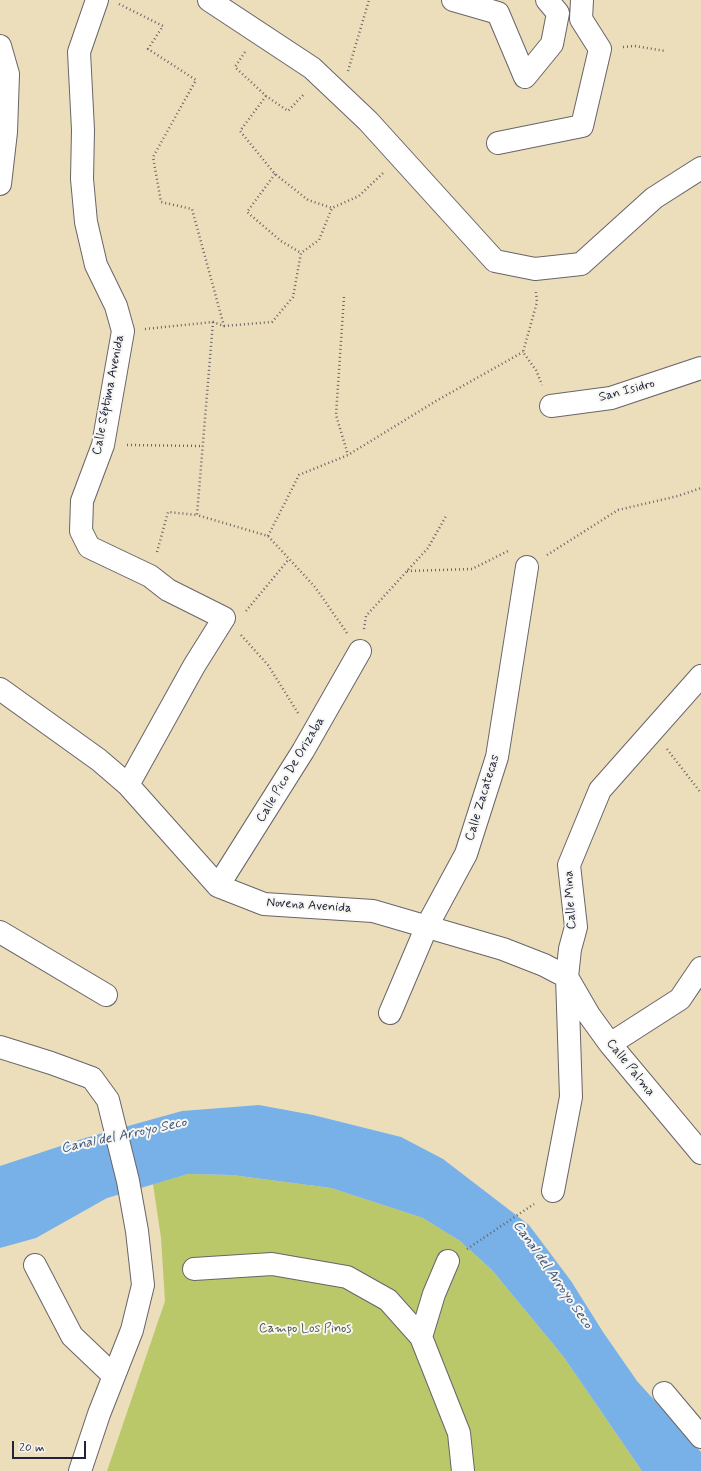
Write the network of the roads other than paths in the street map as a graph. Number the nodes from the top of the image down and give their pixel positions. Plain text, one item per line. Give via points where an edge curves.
1 (97, 0) edge
2 (209, 0) edge
3 (453, 0) edge
4 (547, 0) edge
5 (582, 0) edge
6 (0, 46) edge
7 (498, 143) dead end
8 (701, 168) edge
9 (0, 184) edge
10 (701, 368) edge
11 (551, 406) road end
12 (531, 565) road end
13 (360, 652) road end
14 (701, 676) edge
15 (0, 689) edge
16 (128, 785) junction
17 (218, 886) junction
18 (427, 926) junction
19 (0, 932) edge
20 (701, 968) edge
21 (567, 977) junction
22 (106, 995) dead end
23 (390, 1013) dead end
24 (610, 1044) junction
25 (0, 1047) edge
26 (701, 1153) edge
27 (553, 1191) road end
28 (448, 1262) road end
29 (35, 1265) dead end
30 (194, 1269) dead end
31 (421, 1337) junction
32 (114, 1376) junction
33 (664, 1393) dead end
34 (701, 1437) edge
35 (80, 1471) edge
36 (463, 1471) edge

1 - 16 street, Calle Séptima Avenida via 79,52 83,130 82,179 86,222 96,265 116,306 123,331 103,445 82,501 81,531 89,547 150,576 168,590 228,622 194,666
2 - 8 street via 321,76 368,121 495,261 535,269 581,264 654,198
3 - 4 street via 498,13 525,77 552,44 558,13
5 - 7 street via 581,19 600,49 582,126
6 - 9 street via 8,74 6,132
10 - 11 street, San Isidro via 611,398
12 - 18 street, Calle Zacatecas via 497,757 466,854
13 - 17 street, Calle Pico De Orizaba via 312,736
14 - 21 street, Calle Mina via 600,790 569,865 576,927 570,949
15 - 16 street, Novena Avenida via 99,760
16 - 17 street, Novena Avenida
17 - 18 street, Novena Avenida via 264,904 373,911
18 - 21 street, Novena Avenida via 503,949
18 - 23 street, Calle Zacatecas
19 - 22 street
20 - 24 street via 680,999
21 - 24 street, Calle Palma via 589,1015
21 - 27 street, Calle Mina via 571,1097
24 - 26 street, Calle Palma
25 - 32 street via 51,1062 92,1078 108,1100 128,1180 143,1285 132,1330
28 - 31 street via 434,1294
29 - 32 street via 72,1336
30 - 31 street via 272,1264 347,1277 388,1300
31 - 36 street via 459,1433
32 - 35 street
33 - 34 street

